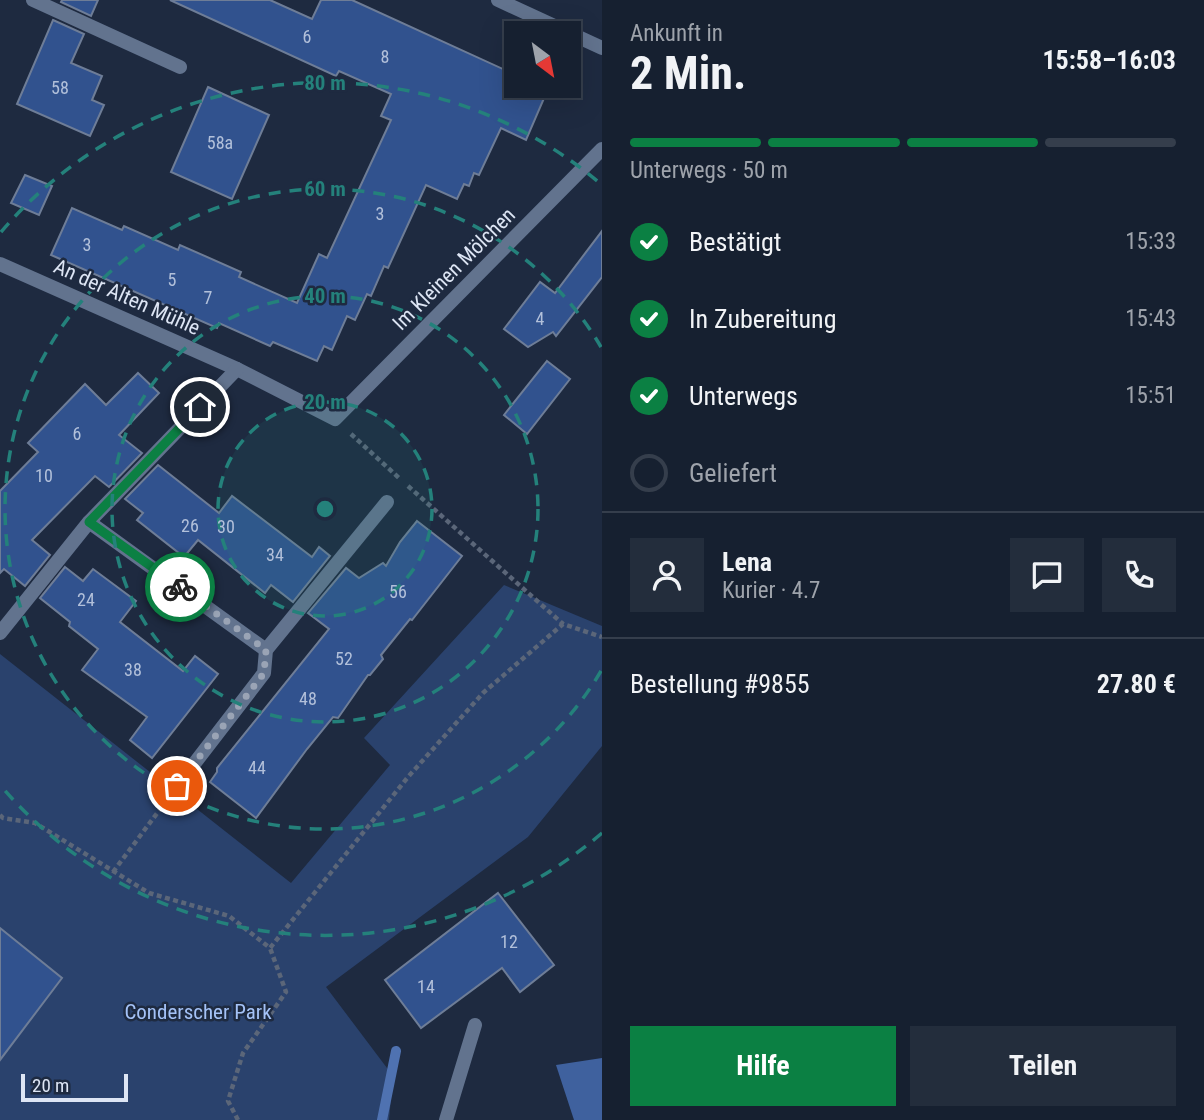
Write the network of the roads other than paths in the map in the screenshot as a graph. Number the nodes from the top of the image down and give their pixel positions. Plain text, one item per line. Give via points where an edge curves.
1 (33, 0) edge
2 (498, 0) edge
3 (602, 48) edge
4 (180, 67) dead end
5 (602, 149) edge
6 (0, 264) edge
7 (237, 369) junction
8 (335, 419) joint
9 (387, 502) dead end
10 (89, 522) junction
11 (0, 633) edge
12 (266, 650) junction
13 (174, 790) dead end
14 (475, 1025) dead end
15 (446, 1120) edge

1 - 4 street
2 - 3 street
5 - 8 street, Im Kleinen Mölchen
6 - 7 street, An der Alten Mühle
7 - 8 street, An der Alten Mühle
7 - 10 street
9 - 12 street
10 - 11 street
10 - 12 street
12 - 13 street via 264,673
14 - 15 street

